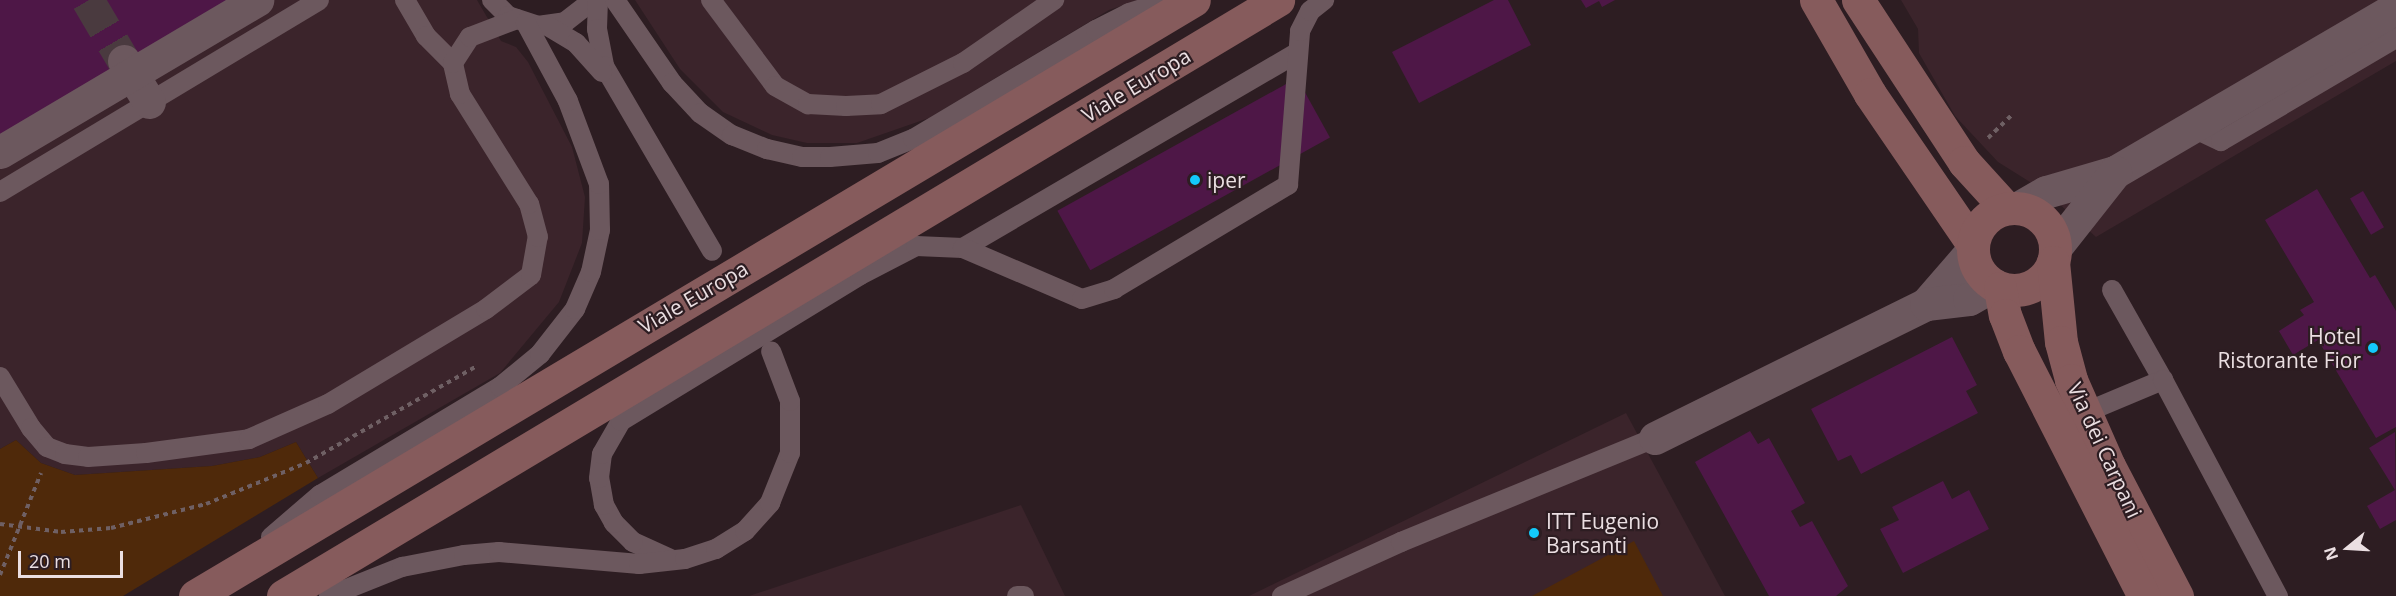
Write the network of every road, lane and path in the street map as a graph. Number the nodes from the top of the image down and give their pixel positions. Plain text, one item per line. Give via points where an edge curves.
1 (257, 0) edge
2 (319, 0) edge
3 (405, 0) edge
4 (492, 0) edge
5 (593, 0) edge
6 (598, 0) edge
7 (615, 0) edge
8 (711, 0) edge
9 (1054, 0) edge
10 (1171, 0) edge
11 (1194, 0) edge
12 (1278, 0) edge
13 (1324, 0) edge
14 (1816, 0) edge
15 (1858, 0) edge
16 (1877, 0) edge
17 (2396, 8) edge
18 (521, 21) junction
19 (546, 25) junction
20 (2396, 38) edge
21 (1298, 52) junction
22 (453, 63) junction
23 (128, 67) junction
24 (1903, 72) junction
25 (149, 102) junction
26 (2011, 116) dead end
27 (2193, 128) junction
28 (640, 129) junction
29 (1986, 141) dead end
30 (0, 152) edge
31 (2115, 172) junction
32 (0, 192) edge
33 (2012, 208) junction
34 (1972, 247) junction
35 (963, 248) junction
36 (712, 250) dead end
37 (2054, 255) junction
38 (845, 260) junction
39 (1997, 286) junction
40 (2112, 290) dead end
41 (1926, 304) junction
42 (803, 310) junction
43 (771, 351) dead end
44 (0, 377) edge
45 (2163, 380) junction
46 (2084, 413) junction
47 (1654, 438) joint
48 (54, 450) junction
49 (673, 560) junction
50 (0, 575) edge
51 (205, 590) edge
52 (283, 596) edge
53 (329, 596) edge
54 (1017, 596) edge
55 (1024, 596) edge
56 (1282, 596) edge
57 (2144, 596) edge
58 (2177, 596) edge
59 (2278, 596) edge

1 - 23 street
2 - 25 lane
3 - 22 lane via 431,42
4 - 18 lane
5 - 19 lane via 564,22
6 - 28 lane via 601,54
7 - 10 lane via 672,83 700,113 732,135 767,149 802,157 830,157 878,153 913,139 1096,30 1129,13
8 - 9 lane via 774,86 808,104 846,106 881,104 963,63
11 - 51 street, Viale Europa
12 - 38 street, Viale Europa
13 - 21 lane via 1304,18
14 - 34 street via 1870,94
15 - 24 street
16 - 24 lane via 1893,31
17 - 27 street
18 - 19 lane
18 - 22 lane via 470,37
18 - 51 lane via 568,100 599,184 601,206 596,249 575,309 551,341 506,382 320,495
19 - 28 lane via 591,57
20 - 27 lane via 2222,141
21 - 35 lane
21 - 35 lane via 1288,185 1114,289 1082,299
22 - 48 lane via 460,94 529,204 538,237 531,275 486,309 328,404 249,439 88,457
23 - 25 street
23 - 30 street
24 - 33 street via 1964,162
25 - 32 lane
26 - 29 path
27 - 31 street
28 - 36 lane
31 - 33 street via 2046,192
31 - 37 street
33 - 34 street via 1983,220
33 - 37 street via 2040,217 2049,227
34 - 39 street via 1979,272
34 - 41 street
35 - 42 lane via 934,244 904,250
37 - 39 street via 2044,278 2033,286 2020,290
37 - 46 street, Via dei Carpani via 2061,342
38 - 42 lane
38 - 52 street, Viale Europa
39 - 41 street via 1969,299
39 - 57 street, Via dei Carpani via 2019,351
40 - 45 lane
41 - 47 street
42 - 49 lane via 630,414 611,434 599,478 608,514 633,542
43 - 49 lane via 792,413 790,453 778,488 757,521 733,539 699,556
44 - 48 lane via 31,428
45 - 46 lane
45 - 59 lane
46 - 58 street, Via dei Carpani
47 - 56 lane via 1401,542
48 - 50 path via 31,491
49 - 53 lane via 628,563 499,552 464,555 402,567
54 - 55 lane

